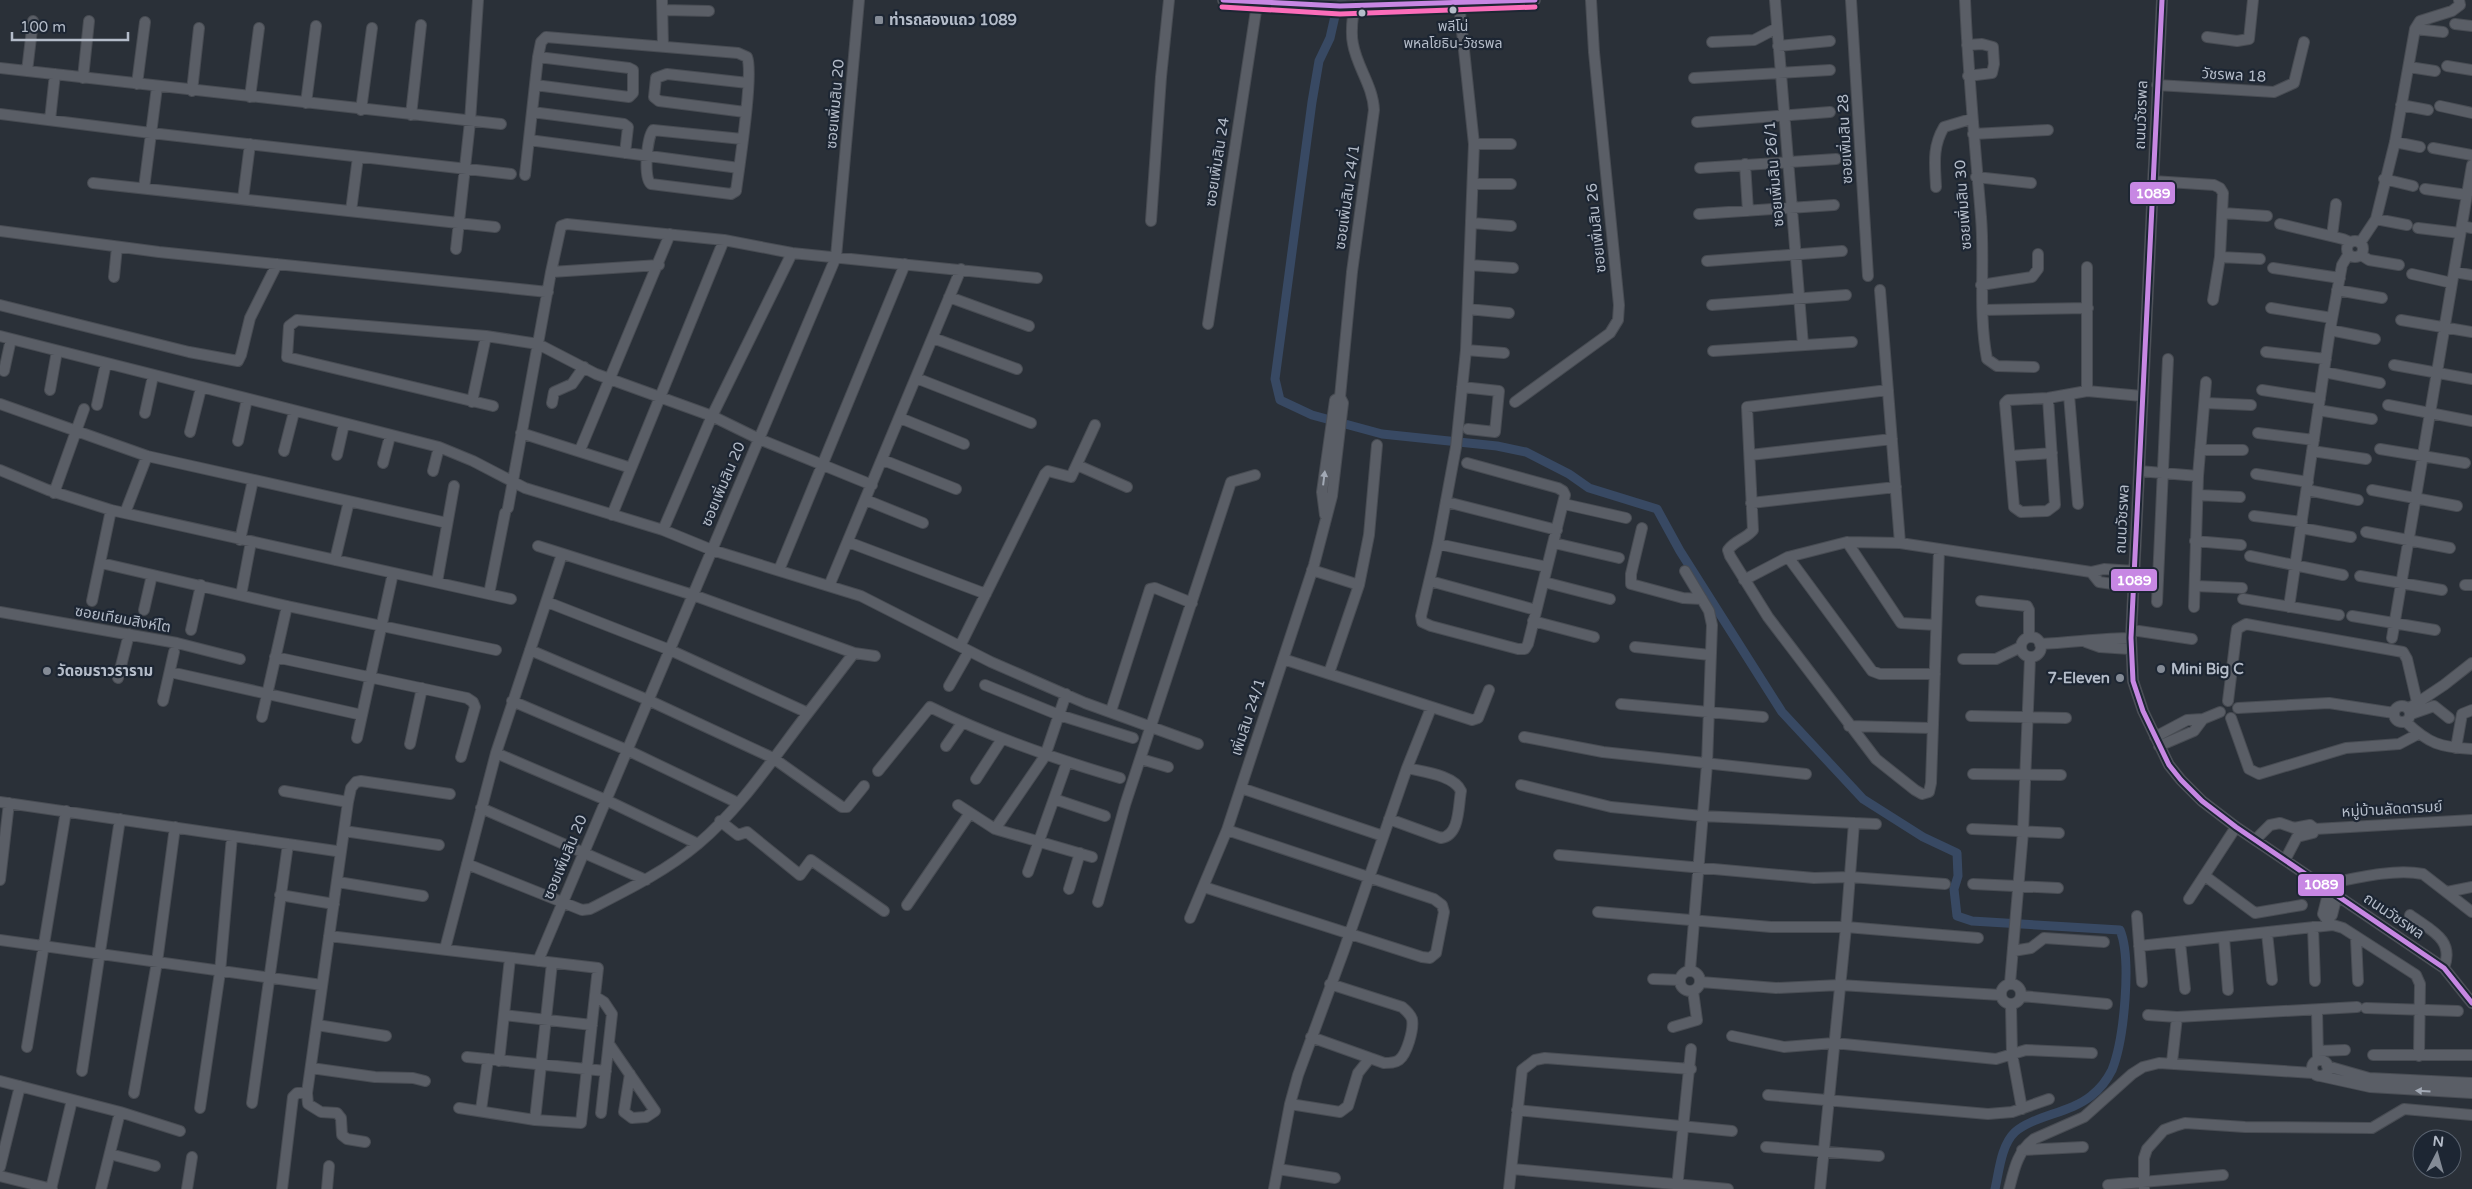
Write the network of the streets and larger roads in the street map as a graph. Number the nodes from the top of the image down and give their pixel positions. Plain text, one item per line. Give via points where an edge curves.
1 (478, 0) edge
2 (859, 0) edge
3 (1169, 0) edge
4 (1223, 0) edge
5 (1535, 0) edge
6 (1591, 0) edge
7 (1775, 0) edge
8 (1852, 0) edge
9 (1965, 0) edge
10 (2162, 0) edge
11 (2253, 0) edge
12 (2459, 0) edge
13 (1505, 1) edge
14 (1250, 2) edge
15 (1417, 2) edge
16 (1459, 3) junction
17 (663, 5) edge
18 (1350, 5) junction
19 (709, 11) dead end
20 (33, 21) dead end
21 (89, 21) dead end
22 (144, 22) dead end
23 (2455, 24) dead end
24 (421, 25) dead end
25 (316, 26) dead end
26 (2472, 26) edge
27 (199, 28) dead end
28 (259, 28) dead end
29 (372, 28) dead end
30 (1777, 28) junction
31 (2416, 29) junction
32 (2443, 32) dead end
33 (2207, 37) dead end
34 (1830, 41) dead end
35 (1712, 42) dead end
36 (2304, 42) dead end
37 (1967, 45) junction
38 (1778, 46) junction
39 (656, 49) junction
40 (538, 57) junction
41 (2408, 66) junction
42 (2447, 66) dead end
43 (0, 68) edge
44 (1830, 70) dead end
45 (2472, 70) edge
46 (28, 71) junction
47 (2435, 71) dead end
48 (1780, 73) junction
49 (55, 74) junction
50 (1968, 76) junction
51 (82, 78) junction
52 (1694, 78) dead end
53 (748, 83) junction
54 (137, 84) junction
55 (2157, 85) junction
56 (535, 86) junction
57 (157, 87) junction
58 (192, 91) junction
59 (250, 97) junction
60 (306, 103) junction
61 (2401, 106) junction
62 (2440, 106) dead end
63 (361, 110) junction
64 (2428, 110) dead end
65 (532, 112) junction
66 (745, 112) junction
67 (1830, 112) dead end
68 (2472, 113) edge
69 (0, 114) edge
70 (411, 115) junction
71 (1784, 116) junction
72 (1971, 119) junction
73 (50, 120) junction
74 (470, 122) junction
75 (1698, 122) dead end
76 (501, 124) dead end
77 (2048, 130) dead end
78 (151, 133) junction
79 (1973, 134) junction
80 (742, 139) junction
81 (529, 140) junction
82 (2394, 142) junction
83 (250, 144) junction
84 (1474, 144) junction
85 (1511, 144) dead end
86 (2420, 147) dead end
87 (2433, 148) dead end
88 (625, 153) junction
89 (648, 156) junction
90 (2472, 156) edge
91 (358, 157) junction
92 (1836, 159) dead end
93 (1788, 162) junction
94 (1745, 164) junction
95 (2472, 165) edge
96 (739, 168) junction
97 (1700, 168) dead end
98 (465, 169) junction
99 (511, 174) dead end
100 (526, 175) dead end
101 (1976, 177) junction
102 (2384, 179) junction
103 (2153, 181) junction
104 (93, 182) dead end
105 (2031, 183) dead end
106 (1473, 184) junction
107 (1511, 184) dead end
108 (2471, 184) edge
109 (2413, 186) dead end
110 (1936, 187) dead end
111 (144, 188) junction
112 (2425, 190) dead end
113 (2467, 195) junction
114 (243, 199) junction
115 (2336, 204) dead end
116 (1834, 205) dead end
117 (1792, 208) junction
118 (351, 211) junction
119 (1748, 211) junction
120 (2222, 213) junction
121 (1699, 214) dead end
122 (2267, 216) dead end
123 (2376, 219) junction
124 (1151, 220) dead end
125 (458, 222) junction
126 (1472, 223) junction
127 (2280, 224) dead end
128 (2407, 225) dead end
129 (494, 226) dead end
130 (1511, 226) dead end
131 (2418, 228) dead end
132 (2465, 229) edge
133 (0, 231) edge
134 (670, 234) junction
135 (2332, 236) junction
136 (724, 240) junction
137 (2355, 243) junction
138 (117, 247) junction
139 (456, 250) dead end
140 (1842, 251) dead end
141 (792, 253) junction
142 (2038, 254) dead end
143 (1795, 255) junction
144 (2348, 255) junction
145 (2361, 255) junction
146 (836, 257) junction
147 (2220, 258) junction
148 (2260, 259) dead end
149 (1707, 261) dead end
150 (276, 264) junction
151 (905, 264) junction
152 (659, 265) junction
153 (1470, 265) junction
154 (2399, 265) dead end
155 (2088, 267) dead end
156 (1513, 268) dead end
157 (2274, 268) dead end
158 (961, 269) junction
159 (551, 272) junction
160 (2412, 274) dead end
161 (2472, 275) edge
162 (1868, 276) dead end
163 (114, 277) dead end
164 (1037, 278) dead end
165 (2340, 278) junction
166 (2453, 278) junction
167 (1981, 285) junction
168 (1880, 290) dead end
169 (2338, 290) junction
170 (548, 292) junction
171 (1846, 295) dead end
172 (950, 298) junction
173 (2382, 298) dead end
174 (1799, 300) junction
175 (2213, 300) dead end
176 (0, 305) edge
177 (1712, 305) dead end
178 (2088, 308) junction
179 (2271, 308) dead end
180 (1468, 309) junction
181 (1983, 310) junction
182 (1509, 312) dead end
183 (2332, 318) junction
184 (2401, 320) dead end
185 (1208, 324) dead end
186 (1029, 326) dead end
187 (2445, 327) junction
188 (2330, 330) junction
189 (2472, 332) edge
190 (0, 336) edge
191 (486, 336) junction
192 (933, 338) junction
193 (12, 339) junction
194 (2375, 339) dead end
195 (1852, 342) dead end
196 (538, 344) junction
197 (1803, 345) junction
198 (1466, 350) junction
199 (57, 351) junction
200 (1713, 351) dead end
201 (2266, 352) dead end
202 (1504, 354) dead end
203 (2168, 359) dead end
204 (2326, 360) junction
205 (106, 363) junction
206 (2394, 365) dead end
207 (2034, 367) dead end
208 (584, 368) junction
209 (1017, 369) dead end
210 (4, 372) dead end
211 (2324, 372) junction
212 (2437, 373) junction
213 (153, 376) junction
214 (610, 378) junction
215 (916, 378) junction
216 (2472, 379) edge
217 (2206, 382) dead end
218 (2380, 383) dead end
219 (1462, 386) junction
220 (201, 388) junction
221 (50, 390) dead end
222 (1888, 390) junction
223 (2262, 390) dead end
224 (2087, 391) junction
225 (2069, 395) junction
226 (661, 396) junction
227 (2142, 396) junction
228 (2048, 398) junction
229 (247, 399) junction
230 (2320, 399) junction
231 (472, 402) junction
232 (1515, 402) dead end
233 (552, 403) dead end
234 (1339, 403) joint
235 (2205, 403) junction
236 (97, 405) dead end
237 (2251, 405) dead end
238 (2388, 405) dead end
239 (493, 406) dead end
240 (1, 407) edge
241 (84, 409) dead end
242 (2318, 410) junction
243 (294, 412) junction
244 (145, 413) dead end
245 (2431, 414) junction
246 (712, 416) junction
247 (900, 418) junction
248 (2372, 419) dead end
249 (2472, 421) edge
250 (1031, 423) dead end
251 (344, 424) junction
252 (1094, 424) dead end
253 (75, 431) junction
254 (1463, 431) junction
255 (190, 432) dead end
256 (521, 432) junction
257 (2258, 433) dead end
258 (390, 436) junction
259 (759, 439) junction
260 (1892, 439) junction
261 (2314, 440) junction
262 (238, 441) dead end
263 (964, 444) dead end
264 (1377, 445) dead end
265 (439, 447) junction
266 (2380, 449) dead end
267 (580, 450) junction
268 (2200, 450) junction
269 (2243, 450) dead end
270 (284, 451) dead end
271 (2312, 451) junction
272 (2052, 453) junction
273 (337, 454) dead end
274 (1750, 455) junction
275 (148, 456) junction
276 (2010, 456) junction
277 (2423, 457) junction
278 (2366, 459) dead end
279 (883, 460) junction
280 (383, 463) dead end
281 (1467, 463) dead end
282 (2466, 463) dead end
283 (822, 464) junction
284 (1077, 465) junction
285 (631, 468) junction
286 (0, 470) edge
287 (433, 471) dead end
288 (2139, 471) junction
289 (2163, 474) junction
290 (2256, 474) dead end
291 (1254, 475) dead end
292 (2198, 476) junction
293 (253, 480) junction
294 (513, 482) junction
295 (872, 485) junction
296 (454, 486) dead end
297 (2307, 486) junction
298 (1127, 487) dead end
299 (1896, 487) junction
300 (956, 489) dead end
301 (2372, 490) dead end
302 (54, 493) junction
303 (2198, 495) junction
304 (2240, 498) dead end
305 (2416, 499) junction
306 (866, 500) junction
307 (2358, 500) dead end
308 (349, 501) junction
309 (1446, 502) junction
310 (1751, 503) junction
311 (1564, 504) junction
312 (2078, 504) dead end
313 (2457, 506) dead end
314 (111, 510) junction
315 (125, 513) junction
316 (612, 515) junction
317 (2254, 516) dead end
318 (1626, 518) dead end
319 (447, 523) junction
320 (923, 523) dead end
321 (2301, 525) junction
322 (1642, 528) dead end
323 (663, 530) junction
324 (1557, 530) junction
325 (2366, 532) dead end
326 (2351, 537) dead end
327 (240, 540) junction
328 (2195, 541) junction
329 (2409, 541) junction
330 (252, 542) junction
331 (848, 542) junction
332 (1847, 542) junction
333 (1554, 543) junction
334 (1900, 543) junction
335 (1438, 544) junction
336 (2241, 544) dead end
337 (538, 546) dead end
338 (2450, 548) dead end
339 (712, 550) junction
340 (1939, 550) junction
341 (562, 554) junction
342 (2250, 556) dead end
343 (1788, 557) junction
344 (1619, 558) dead end
345 (335, 560) junction
346 (101, 563) junction
347 (2296, 565) junction
348 (1547, 567) junction
349 (779, 570) junction
350 (1312, 570) junction
351 (1685, 571) dead end
352 (2134, 571) junction
353 (2091, 572) junction
354 (393, 573) junction
355 (152, 575) junction
356 (2344, 575) dead end
357 (2360, 576) dead end
358 (1430, 580) junction
359 (1744, 580) junction
360 (436, 582) junction
361 (1544, 582) junction
362 (2402, 582) junction
363 (200, 585) junction
364 (1359, 585) junction
365 (830, 586) junction
366 (2196, 586) junction
367 (2133, 587) junction
368 (2242, 588) dead end
369 (2442, 590) dead end
370 (488, 594) junction
371 (986, 594) junction
372 (241, 595) junction
373 (692, 595) junction
374 (511, 599) dead end
375 (1610, 599) dead end
376 (1702, 599) junction
377 (2243, 599) dead end
378 (92, 601) dead end
379 (1981, 601) dead end
380 (547, 602) junction
381 (2157, 602) dead end
382 (1192, 604) junction
383 (287, 606) junction
384 (2194, 607) dead end
385 (2290, 607) junction
386 (144, 610) dead end
387 (1536, 610) junction
388 (0, 612) edge
389 (2339, 615) dead end
390 (2352, 616) dead end
391 (1533, 621) junction
392 (2395, 622) junction
393 (1936, 625) junction
394 (381, 626) junction
395 (191, 630) dead end
396 (2435, 630) dead end
397 (129, 634) junction
398 (2131, 634) junction
399 (1594, 637) dead end
400 (2029, 637) junction
401 (2392, 638) dead end
402 (2192, 639) dead end
403 (2086, 642) junction
404 (2040, 644) junction
405 (1635, 647) dead end
406 (2021, 647) junction
407 (965, 648) junction
408 (2130, 649) junction
409 (496, 650) dead end
410 (530, 650) junction
411 (670, 650) junction
412 (174, 652) dead end
413 (854, 653) junction
414 (1710, 655) junction
415 (874, 656) dead end
416 (275, 657) junction
417 (2030, 658) junction
418 (240, 659) dead end
419 (1283, 659) junction
420 (1963, 659) dead end
421 (2472, 663) edge
422 (170, 672) junction
423 (1329, 673) junction
424 (1935, 674) junction
425 (370, 677) junction
426 (118, 678) dead end
427 (985, 685) dead end
428 (949, 686) dead end
429 (422, 688) junction
430 (1489, 690) dead end
431 (267, 694) junction
432 (1066, 694) junction
433 (648, 700) junction
434 (512, 701) junction
435 (2228, 701) junction
436 (163, 702) dead end
437 (2417, 702) junction
438 (1621, 704) dead end
439 (1430, 708) junction
440 (2238, 708) junction
441 (2472, 710) edge
442 (1110, 711) junction
443 (1709, 712) junction
444 (2220, 712) junction
445 (808, 713) junction
446 (1059, 715) junction
447 (2408, 715) junction
448 (362, 716) junction
449 (1971, 716) dead end
450 (262, 717) dead end
451 (1763, 717) dead end
452 (2028, 718) junction
453 (2066, 718) dead end
454 (2231, 718) junction
455 (2449, 718) dead end
456 (962, 723) junction
457 (1849, 726) junction
458 (1152, 727) junction
459 (1931, 728) junction
460 (2418, 734) junction
461 (1524, 737) dead end
462 (357, 738) dead end
463 (1133, 738) dead end
464 (1002, 739) junction
465 (2157, 741) junction
466 (410, 744) dead end
467 (1198, 744) dead end
468 (946, 746) dead end
469 (2456, 748) junction
470 (2472, 749) edge
471 (627, 750) junction
472 (496, 753) junction
473 (1044, 756) junction
474 (461, 757) dead end
475 (773, 758) junction
476 (1141, 759) junction
477 (1067, 762) junction
478 (1707, 764) junction
479 (1168, 768) dead end
480 (1407, 768) junction
481 (878, 772) dead end
482 (1806, 774) dead end
483 (1973, 774) dead end
484 (2026, 775) junction
485 (2061, 775) dead end
486 (1120, 778) dead end
487 (976, 779) dead end
488 (1521, 785) dead end
489 (864, 786) dead end
490 (1241, 788) junction
491 (284, 791) dead end
492 (450, 794) dead end
493 (1054, 799) junction
494 (606, 800) junction
495 (5, 802) edge
496 (348, 802) junction
497 (738, 803) junction
498 (958, 806) dead end
499 (481, 808) junction
500 (66, 811) junction
501 (970, 814) junction
502 (1105, 816) dead end
503 (1702, 816) junction
504 (120, 819) junction
505 (1389, 819) junction
506 (2472, 820) edge
507 (720, 821) junction
508 (1854, 823) junction
509 (1876, 824) dead end
510 (2236, 826) junction
511 (175, 827) junction
512 (995, 829) junction
513 (1972, 829) dead end
514 (1227, 830) junction
515 (344, 831) junction
516 (2023, 832) junction
517 (2059, 833) dead end
518 (2296, 833) junction
519 (232, 836) junction
520 (1383, 836) junction
521 (2256, 840) junction
522 (1039, 842) junction
523 (288, 844) junction
524 (698, 844) junction
525 (439, 845) dead end
526 (336, 851) dead end
527 (584, 852) junction
528 (1080, 853) junction
529 (1559, 855) dead end
530 (1092, 857) dead end
531 (2285, 860) junction
532 (467, 864) junction
533 (1698, 867) junction
534 (1028, 872) dead end
535 (1370, 876) junction
536 (2205, 876) junction
537 (1850, 877) junction
538 (0, 880) edge
539 (646, 880) junction
540 (338, 882) junction
541 (1945, 884) dead end
542 (1973, 884) dead end
543 (1204, 886) junction
544 (2018, 887) junction
545 (2472, 887) edge
546 (2058, 888) dead end
547 (1069, 889) dead end
548 (2330, 890) junction
549 (2447, 892) junction
550 (280, 895) junction
551 (423, 896) dead end
552 (2188, 898) dead end
553 (562, 902) junction
554 (1098, 902) dead end
555 (334, 904) junction
556 (907, 905) dead end
557 (2302, 905) dead end
558 (884, 911) dead end
559 (1598, 912) dead end
560 (2472, 912) edge
561 (2410, 915) dead end
562 (2137, 916) dead end
563 (1190, 918) dead end
564 (1693, 921) junction
565 (2326, 923) junction
566 (1846, 927) junction
567 (2313, 927) junction
568 (2267, 932) junction
569 (1350, 934) junction
570 (329, 936) junction
571 (1978, 938) dead end
572 (2224, 938) junction
573 (2356, 938) junction
574 (0, 940) edge
575 (2104, 942) dead end
576 (2180, 943) junction
577 (44, 946) junction
578 (2139, 946) junction
579 (445, 949) junction
580 (2013, 952) junction
581 (99, 953) junction
582 (510, 958) junction
583 (538, 961) junction
584 (157, 962) junction
585 (552, 963) junction
586 (2444, 968) junction
587 (1690, 970) junction
588 (220, 972) junction
589 (268, 977) junction
590 (1653, 979) dead end
591 (1680, 980) junction
592 (2272, 980) dead end
593 (2358, 980) dead end
594 (2315, 981) dead end
595 (1701, 982) junction
596 (2142, 982) dead end
597 (2010, 983) junction
598 (1330, 984) junction
599 (322, 985) junction
600 (1840, 985) junction
601 (2185, 989) dead end
602 (2228, 990) dead end
603 (1693, 991) junction
604 (2000, 995) junction
605 (2022, 996) junction
606 (596, 997) junction
607 (2472, 1003) edge
608 (2107, 1004) dead end
609 (2011, 1005) junction
610 (2317, 1010) junction
611 (2420, 1011) junction
612 (2458, 1011) dead end
613 (504, 1015) junction
614 (2148, 1015) dead end
615 (2178, 1017) junction
616 (546, 1020) junction
617 (317, 1025) junction
618 (592, 1025) junction
619 (1673, 1028) dead end
620 (386, 1036) dead end
621 (1732, 1036) dead end
622 (1311, 1037) junction
623 (1834, 1043) junction
624 (609, 1044) junction
625 (27, 1047) dead end
626 (1691, 1049) dead end
627 (2345, 1050) dead end
628 (2092, 1053) dead end
629 (2012, 1054) junction
630 (2373, 1055) dead end
631 (2472, 1055) edge
632 (2419, 1056) junction
633 (467, 1057) dead end
634 (1370, 1058) junction
635 (488, 1059) junction
636 (2321, 1059) junction
637 (499, 1061) junction
638 (2172, 1062) junction
639 (541, 1066) junction
640 (311, 1068) junction
641 (1691, 1069) junction
642 (587, 1070) junction
643 (82, 1071) dead end
644 (606, 1071) junction
645 (630, 1074) dead end
646 (2317, 1074) junction
647 (0, 1081) edge
648 (425, 1081) dead end
649 (20, 1086) junction
650 (2446, 1087) junction
651 (2470, 1088) edge
652 (134, 1093) dead end
653 (307, 1093) junction
654 (1768, 1095) dead end
655 (1828, 1098) junction
656 (2049, 1099) dead end
657 (72, 1100) junction
658 (252, 1103) dead end
659 (1290, 1104) junction
660 (200, 1108) dead end
661 (459, 1108) dead end
662 (2022, 1109) junction
663 (481, 1110) junction
664 (1517, 1110) junction
665 (120, 1112) junction
666 (601, 1112) dead end
667 (2472, 1115) edge
668 (536, 1120) junction
669 (1683, 1126) junction
670 (180, 1131) dead end
671 (1732, 1131) dead end
672 (365, 1142) dead end
673 (2083, 1147) dead end
674 (1766, 1148) dead end
675 (2022, 1150) junction
676 (1823, 1152) junction
677 (110, 1154) junction
678 (1879, 1156) dead end
679 (192, 1157) dead end
680 (155, 1166) dead end
681 (329, 1166) dead end
682 (0, 1168) edge
683 (1278, 1169) junction
684 (1512, 1169) junction
685 (2223, 1175) dead end
686 (0, 1176) edge
687 (1335, 1178) dead end
688 (1677, 1186) edge
689 (2108, 1186) dead end
690 (2143, 1186) edge
691 (51, 1189) edge
692 (101, 1189) edge
693 (187, 1189) edge
694 (282, 1189) edge
695 (327, 1189) edge
696 (1274, 1189) edge
697 (1509, 1189) edge
698 (1728, 1189) edge
699 (1820, 1189) edge
700 (2009, 1189) edge

1 - 74 street
2 - 146 street, ซอยเพิ่มสิน 20
3 - 124 street
4 - 14 street
5 - 13 street
6 - 232 street, ซอยเพิ่มสิน 26 via 1618,320 1610,333
7 - 30 street, ซอยเพิ่มสิน 26/1
8 - 162 street, ซอยเพิ่มสิน 28
9 - 37 street, ซอยเพิ่มสิน 30
10 - 55 street, ถนนวัชรพล
11 - 33 street via 2249,39 2237,41
12 - 31 street via 2460,4 2452,11 2420,20
13 - 16 street
14 - 18 street
14 - 185 street, ซอยเพิ่มสิน 24
15 - 16 street
15 - 18 street
16 - 84 street
17 - 19 street
17 - 39 street
18 - 234 street, ซอยเพิ่มสิน 24/1 via 1353,46 1373,98 1374,110 1352,272
20 - 46 street
21 - 51 street
22 - 54 street
23 - 26 street
24 - 70 street
25 - 60 street
27 - 58 street
28 - 59 street
29 - 63 street
30 - 35 street via 1754,40
30 - 38 street, ซอยเพิ่มสิน 26/1
31 - 32 street
31 - 41 street
34 - 38 street
36 - 55 street, วัชรพล 18 via 2294,83 2280,91
37 - 50 street, ซอยเพิ่มสิน 30
37 - 50 street via 1987,45 1994,51 1992,73
38 - 48 street, ซอยเพิ่มสิน 26/1
39 - 40 street via 546,37 541,42
39 - 53 street via 743,54 748,61
40 - 56 street
40 - 56 street via 629,68 633,70 635,79 633,93 629,97
41 - 47 street
41 - 61 street
42 - 45 street
43 - 46 street
44 - 48 street
46 - 49 street
48 - 52 street
48 - 71 street, ซอยเพิ่มสิน 26/1
49 - 51 street
49 - 73 street
50 - 72 street, ซอยเพิ่มสิน 30
51 - 54 street
53 - 66 street
53 - 66 street via 667,74 656,78 653,93 659,101
54 - 57 street
55 - 103 street, ถนนวัชรพล
56 - 65 street
57 - 58 street
57 - 78 street
58 - 59 street
59 - 60 street
60 - 63 street
61 - 64 street
61 - 82 street
62 - 68 street
63 - 70 street
65 - 81 street
65 - 88 street via 624,124 628,127
66 - 80 street
67 - 71 street
69 - 73 street
70 - 74 street
71 - 75 street
71 - 93 street, ซอยเพิ่มสิน 26/1
72 - 79 street, ซอยเพิ่มสิน 30
72 - 110 street via 1944,127 1938,138 1934,151
73 - 78 street
74 - 76 street
74 - 98 street
77 - 79 street
78 - 83 street
78 - 111 street
79 - 101 street, ซอยเพิ่มสิน 30
80 - 89 street via 656,129 651,132
80 - 96 street
81 - 88 street
81 - 100 street
82 - 86 street
82 - 102 street
83 - 91 street
83 - 114 street
84 - 85 street
84 - 106 street
87 - 90 street
88 - 89 street
89 - 96 street
89 - 96 street via 646,176 652,184 734,193
91 - 98 street
91 - 118 street
92 - 93 street
93 - 94 street
93 - 117 street, ซอยเพิ่มสิน 26/1
94 - 97 street
94 - 119 street
95 - 108 street
98 - 99 street
98 - 125 street
101 - 105 street
101 - 167 street, ซอยเพิ่มสิน 30 via 1981,219
102 - 109 street
102 - 123 street
103 - 120 street via 2220,188
103 - 227 street, ถนนวัชรพล
104 - 111 street
106 - 107 street
106 - 126 street
108 - 113 street
111 - 114 street
112 - 113 street
113 - 132 street
114 - 118 street
115 - 135 street
116 - 117 street
117 - 119 street
117 - 143 street, ซอยเพิ่มสิน 26/1
118 - 125 street
119 - 121 street
120 - 122 street
120 - 147 street
123 - 128 street
123 - 137 street
125 - 129 street
125 - 139 street
126 - 130 street
126 - 153 street
127 - 135 street
131 - 132 street
132 - 166 street
133 - 138 street
134 - 136 street
134 - 152 street
134 - 159 street via 566,224 559,231
135 - 137 street
136 - 141 street
136 - 226 street
137 - 144 street via 2346,250
137 - 145 street via 2363,250
138 - 150 street
138 - 163 street
140 - 143 street
141 - 146 street
141 - 246 street
142 - 167 street via 2038,269 2032,277
143 - 149 street
143 - 174 street, ซอยเพิ่มสิน 26/1
144 - 145 street via 2356,258
144 - 165 street via 2342,264
145 - 154 street via 2369,260
146 - 151 street
146 - 259 street, ซอยเพิ่มสิน 20
147 - 148 street
147 - 175 street
150 - 170 street
150 - 176 street via 250,318 238,361
151 - 158 street
151 - 283 street
152 - 159 street
152 - 214 street
153 - 156 street
153 - 180 street
155 - 178 street
157 - 165 street
158 - 164 street
158 - 172 street
159 - 170 street
160 - 166 street
161 - 166 street
165 - 169 street
166 - 187 street
167 - 181 street, ซอยเพิ่มสิน 30
168 - 222 street
169 - 173 street
169 - 183 street
170 - 196 street
171 - 174 street
172 - 186 street
172 - 192 street
174 - 177 street
174 - 197 street, ซอยเพิ่มสิน 26/1
178 - 181 street
178 - 224 street
179 - 183 street
180 - 182 street
180 - 198 street
181 - 207 street, ซอยเพิ่มสิน 30 via 1987,359 1997,366
183 - 188 street
184 - 187 street
187 - 189 street
187 - 212 street
188 - 194 street
188 - 204 street
190 - 193 street
191 - 196 street
191 - 231 street
191 - 231 street via 297,320 289,326 287,357
192 - 209 street
192 - 215 street
193 - 199 street
193 - 210 street
195 - 197 street
196 - 208 street
196 - 256 street
197 - 200 street
198 - 202 street
198 - 219 street
199 - 205 street
199 - 221 street
201 - 204 street
203 - 289 street
204 - 211 street
205 - 213 street
205 - 236 street
206 - 212 street
208 - 214 street
208 - 233 street via 572,384 554,392
211 - 218 street
211 - 230 street
212 - 216 street
212 - 245 street
213 - 220 street
213 - 244 street
214 - 226 street
214 - 267 street
215 - 247 street
215 - 250 street
217 - 235 street
219 - 254 street
219 - 254 street via 1499,391 1495,432
220 - 229 street
220 - 255 street
222 - 260 street
222 - 274 street via 1747,407
223 - 230 street
224 - 225 street
224 - 227 street
225 - 228 street
225 - 312 street
226 - 246 street
226 - 285 street
227 - 288 street, ถนนวัชรพล
228 - 272 street
228 - 276 street via 2012,399 2005,403
229 - 243 street
229 - 262 street
230 - 242 street
231 - 239 street
234 - 350 street, เพิ่มสิน 24/1 via 1322,492 1325,522
235 - 237 street
235 - 268 street
238 - 245 street
240 - 253 street
241 - 253 street
242 - 248 street
242 - 261 street
243 - 251 street
243 - 270 street
245 - 249 street
245 - 277 street
246 - 259 street
246 - 323 street
247 - 263 street
247 - 279 street
251 - 258 street
251 - 273 street
252 - 284 street
253 - 275 street
253 - 302 street
254 - 309 street via 1456,447
256 - 267 street
256 - 294 street
257 - 261 street
258 - 265 street
258 - 280 street
259 - 283 street
259 - 339 street, ซอยเพิ่มสิน 20
260 - 274 street
260 - 299 street
261 - 271 street
264 - 364 street via 1368,535
265 - 287 street
265 - 294 street
266 - 277 street
267 - 285 street
268 - 269 street
268 - 292 street
271 - 278 street
271 - 297 street
272 - 276 street
272 - 276 street via 2055,504 2047,511 2017,511 2014,507
274 - 310 street
275 - 293 street
275 - 315 street
277 - 282 street
277 - 305 street
279 - 295 street
279 - 300 street
281 - 311 street via 1558,488 1565,495
283 - 295 street
283 - 349 street
284 - 298 street
284 - 371 street via 1070,477 1048,471 1045,474
285 - 316 street
286 - 302 street
288 - 289 street
288 - 352 street, ถนนวัชรพล
289 - 292 street
289 - 381 street
290 - 297 street
291 - 382 street via 1231,482
292 - 303 street
293 - 308 street
293 - 327 street
294 - 316 street
294 - 370 street
295 - 306 street
296 - 319 street
297 - 307 street
297 - 321 street
299 - 310 street
299 - 334 street
301 - 305 street
302 - 314 street
303 - 304 street
303 - 328 street
305 - 313 street
305 - 329 street
306 - 320 street
306 - 331 street
308 - 319 street
308 - 345 street
309 - 324 street
309 - 335 street
310 - 359 street via 1753,530 1728,550
311 - 318 street
311 - 324 street
314 - 315 street
314 - 346 street
315 - 327 street
316 - 323 street
317 - 321 street
319 - 360 street
321 - 326 street
321 - 347 street
322 - 376 street via 1631,584 1683,598
323 - 339 street
324 - 333 street
325 - 329 street
327 - 330 street
328 - 336 street
328 - 366 street
329 - 338 street
329 - 362 street
330 - 345 street
330 - 372 street
331 - 365 street
331 - 371 street
332 - 334 street
332 - 343 street
332 - 393 street via 1901,623
333 - 344 street
333 - 348 street
334 - 340 street
335 - 348 street
335 - 358 street
337 - 341 street
339 - 349 street
339 - 373 street, ซอยเพิ่มสิน 20
340 - 353 street
340 - 393 street
341 - 373 street
341 - 380 street
342 - 347 street
343 - 359 street
343 - 424 street via 1872,671 1880,674
345 - 354 street
346 - 355 street
346 - 378 street
347 - 356 street
347 - 385 street
348 - 361 street
349 - 365 street
350 - 364 street
350 - 419 street, เพิ่มสิน 24/1
351 - 376 street
352 - 353 street via 2104,569
352 - 367 street, ถนนวัชรพล
353 - 367 street via 2099,582
354 - 360 street
354 - 394 street
355 - 363 street
355 - 386 street
357 - 362 street
358 - 387 street
358 - 391 street via 1421,616 1422,622 1431,626 1525,649
359 - 457 street
360 - 370 street
361 - 375 street
361 - 387 street
362 - 369 street
362 - 392 street
363 - 372 street
363 - 395 street
364 - 423 street
365 - 407 street via 887,607
366 - 368 street
366 - 384 street
367 - 398 street, ถนนวัชรพล
370 - 374 street
371 - 407 street
372 - 383 street
373 - 411 street, ซอยเพิ่มสิน 20
373 - 413 street
376 - 414 street via 1712,618
377 - 385 street
379 - 400 street via 2027,606
380 - 410 street
380 - 411 street
382 - 442 street via 1155,588 1150,589
382 - 458 street
383 - 394 street
383 - 416 street
385 - 389 street
387 - 391 street
388 - 397 street, ซอยเทียมสิงห์โต
390 - 392 street
391 - 399 street
392 - 396 street
392 - 401 street
393 - 424 street
394 - 409 street
394 - 425 street
397 - 418 street, ซอยเทียมสิงห์โต
397 - 426 street
398 - 402 street
398 - 403 street
398 - 408 street, ถนนวัชรพล
400 - 404 street via 2037,639
400 - 406 street
403 - 404 street
403 - 408 street via 2100,647
404 - 417 street via 2037,656
405 - 414 street
406 - 417 street via 2024,655
406 - 420 street via 1996,659
407 - 428 street
407 - 432 street
408 - 465 street, ถนนวัชรพล via 2133,680
410 - 433 street
410 - 434 street
411 - 433 street, ซอยเพิ่มสิน 20
411 - 445 street
412 - 422 street
413 - 415 street
413 - 445 street
414 - 443 street
416 - 425 street
416 - 431 street
417 - 452 street
419 - 423 street
419 - 490 street, เพิ่มสิน 24/1
421 - 437 street
422 - 431 street
422 - 436 street
423 - 439 street
424 - 459 street
425 - 429 street
425 - 448 street
427 - 446 street
429 - 466 street
429 - 474 street via 473,702 475,707
430 - 439 street via 1476,721
431 - 448 street
431 - 450 street
432 - 442 street
432 - 446 street
433 - 471 street, ซอยเพิ่มสิน 20
433 - 475 street
434 - 471 street
434 - 472 street
435 - 437 street via 2237,629 2246,624 2403,652
435 - 440 street
435 - 444 street via 2222,704
437 - 447 street
438 - 443 street
439 - 480 street
440 - 447 street via 2329,703 2394,713 2398,721
440 - 454 street
441 - 469 street via 2462,714
442 - 458 street
443 - 451 street
443 - 478 street
444 - 454 street
444 - 465 street via 2203,719 2187,720
445 - 475 street
446 - 463 street
446 - 473 street
447 - 455 street via 2434,706
447 - 460 street
448 - 462 street
449 - 452 street
452 - 453 street
452 - 484 street
454 - 460 street via 2249,769 2259,774 2346,748 2399,744
456 - 464 street
456 - 468 street
456 - 481 street via 930,707
457 - 459 street
457 - 459 street via 1876,759 1922,794 1928,792 1931,783
458 - 467 street
458 - 476 street
460 - 469 street via 2433,744
461 - 478 street via 1603,752
464 - 473 street
464 - 487 street
465 - 510 street, ถนนวัชรพล via 2181,780 2202,801
469 - 470 street
471 - 494 street, ซอยเพิ่มสิน 20
471 - 497 street
472 - 494 street
472 - 499 street
473 - 477 street
473 - 512 street
475 - 489 street via 842,807 847,807
475 - 497 street
476 - 479 street
476 - 554 street
477 - 486 street
477 - 493 street
478 - 482 street
478 - 503 street
480 - 505 street
480 - 505 street via 1450,780 1459,786 1461,791 1454,831 1441,838
483 - 484 street
484 - 485 street
484 - 516 street
488 - 503 street via 1610,807
490 - 514 street, เพิ่มสิน 24/1
490 - 520 street
491 - 496 street
492 - 496 street via 361,781 351,788
493 - 502 street
493 - 522 street
494 - 524 street
494 - 527 street, ซอยเพิ่มสิน 20
495 - 500 street
495 - 538 street
496 - 515 street
497 - 507 street
498 - 501 street
499 - 527 street
499 - 532 street
500 - 504 street
500 - 577 street
501 - 512 street
501 - 556 street
503 - 508 street
503 - 533 street
504 - 511 street
504 - 581 street
505 - 520 street
506 - 518 street, หมู่บ้านลัดดารมย์ via 2315,829 2310,825
507 - 524 street
507 - 558 street via 738,836 746,832 800,875 811,860
508 - 509 street
508 - 537 street
510 - 521 street, ถนนวัชรพล
510 - 536 street
511 - 519 street
511 - 584 street
512 - 522 street
513 - 516 street
514 - 535 street
514 - 543 street, เพิ่มสิน 24/1
515 - 525 street
515 - 540 street
516 - 517 street
516 - 544 street
518 - 521 street, หมู่บ้านลัดดารมย์ via 2280,823 2270,825
518 - 531 street
519 - 523 street
519 - 588 street
520 - 535 street
521 - 531 street, ถนนวัชรพล
522 - 528 street
522 - 534 street
523 - 526 street
523 - 550 street
524 - 539 street
527 - 539 street
527 - 553 street, ซอยเพิ่มสิน 20
528 - 530 street
528 - 547 street
529 - 533 street
531 - 548 street, ถนนวัชรพล
532 - 553 street
532 - 579 street
533 - 537 street via 1814,878
533 - 564 street
535 - 569 street
535 - 569 street via 1434,899 1442,905 1444,912 1436,953 1430,958 1422,957
536 - 552 street
536 - 557 street via 2255,913
537 - 541 street
537 - 566 street
539 - 553 street via 590,909 582,910
540 - 551 street
540 - 555 street
542 - 544 street
543 - 563 street, เพิ่มสิน 24/1
543 - 569 street
544 - 546 street
544 - 580 street
545 - 549 street
548 - 549 street via 2360,877 2414,872
548 - 565 street via 2332,915
548 - 586 street, ถนนวัชรพล
549 - 560 street
550 - 555 street
550 - 589 street
553 - 583 street, ซอยเพิ่มสิน 20
555 - 570 street
559 - 564 street
561 - 586 street via 2443,940 2448,952
562 - 578 street
564 - 566 street via 1771,927
564 - 587 street
565 - 567 street
565 - 573 street via 2343,928
566 - 571 street
566 - 600 street
567 - 568 street
567 - 594 street
568 - 572 street
568 - 592 street
569 - 598 street
570 - 579 street
570 - 599 street
572 - 576 street
572 - 602 street
573 - 593 street
573 - 611 street via 2416,975 2420,984
574 - 577 street
575 - 580 street via 2044,938 2032,948
576 - 578 street
576 - 601 street
577 - 581 street
577 - 625 street
578 - 596 street
579 - 582 street
580 - 597 street
581 - 584 street
581 - 643 street
582 - 583 street
582 - 613 street
583 - 585 street
584 - 588 street
584 - 652 street
585 - 606 street via 598,968
585 - 616 street
586 - 607 street, ถนนวัชรพล
587 - 591 street via 1683,973
587 - 595 street via 1698,974
588 - 589 street
588 - 660 street
589 - 599 street
589 - 658 street
590 - 591 street
591 - 603 street via 1684,989
595 - 600 street via 1776,988
595 - 603 street
597 - 604 street via 2003,987
597 - 605 street via 2021,990
598 - 622 street
598 - 634 street via 1402,1007 1409,1013 1412,1021 1406,1052 1401,1059 1384,1063
599 - 617 street
600 - 604 street
600 - 623 street
603 - 619 street via 1697,1020
604 - 609 street
605 - 608 street
605 - 609 street via 2018,1003
606 - 618 street
606 - 624 street via 612,1014
609 - 629 street
610 - 611 street
610 - 615 street
610 - 636 street
611 - 612 street
611 - 632 street
613 - 616 street
613 - 637 street
614 - 615 street
615 - 638 street
616 - 618 street
616 - 639 street
617 - 620 street
617 - 640 street
618 - 642 street
621 - 623 street via 1784,1047
622 - 634 street
622 - 659 street
623 - 629 street via 1996,1059
623 - 655 street
624 - 644 street
624 - 645 street
626 - 641 street
627 - 636 street
628 - 629 street via 2026,1050
629 - 662 street
630 - 632 street
631 - 632 street
633 - 635 street
634 - 659 street via 1358,1073 1345,1110 1340,1112
635 - 637 street
635 - 663 street
636 - 646 street via 2326,1072
636 - 650 street via 2369,1078
637 - 639 street
638 - 646 street
638 - 675 street via 2143,1067 2084,1117 2034,1139
639 - 642 street
639 - 668 street
640 - 648 street
640 - 653 street
641 - 664 street via 1545,1058 1534,1060 1522,1070
641 - 669 street
642 - 644 street
642 - 668 street via 581,1123
644 - 666 street
650 -> 646 street via 2370,1087
647 - 649 street
649 - 657 street
649 - 682 street
650 - 651 street
653 - 672 street via 308,1104 313,1108 337,1113 341,1118 342,1135
653 - 694 street via 293,1097
654 - 655 street
655 - 662 street via 1988,1114
655 - 676 street
656 - 662 street
657 - 665 street
657 - 691 street
659 - 683 street
661 - 663 street
663 - 668 street
664 - 669 street
664 - 684 street
665 - 670 street
665 - 677 street
667 - 690 street via 2404,1110 2381,1124 2359,1129 2185,1123 2164,1130 2147,1149
669 - 671 street
669 - 688 street
673 - 675 street
674 - 676 street
675 - 700 street
676 - 678 street
676 - 699 street
677 - 680 street
677 - 692 street
679 - 693 street
681 - 695 street
683 - 687 street
683 - 696 street
684 - 688 street
684 - 697 street
685 - 690 street
686 - 691 street
688 - 698 street
689 - 690 street

